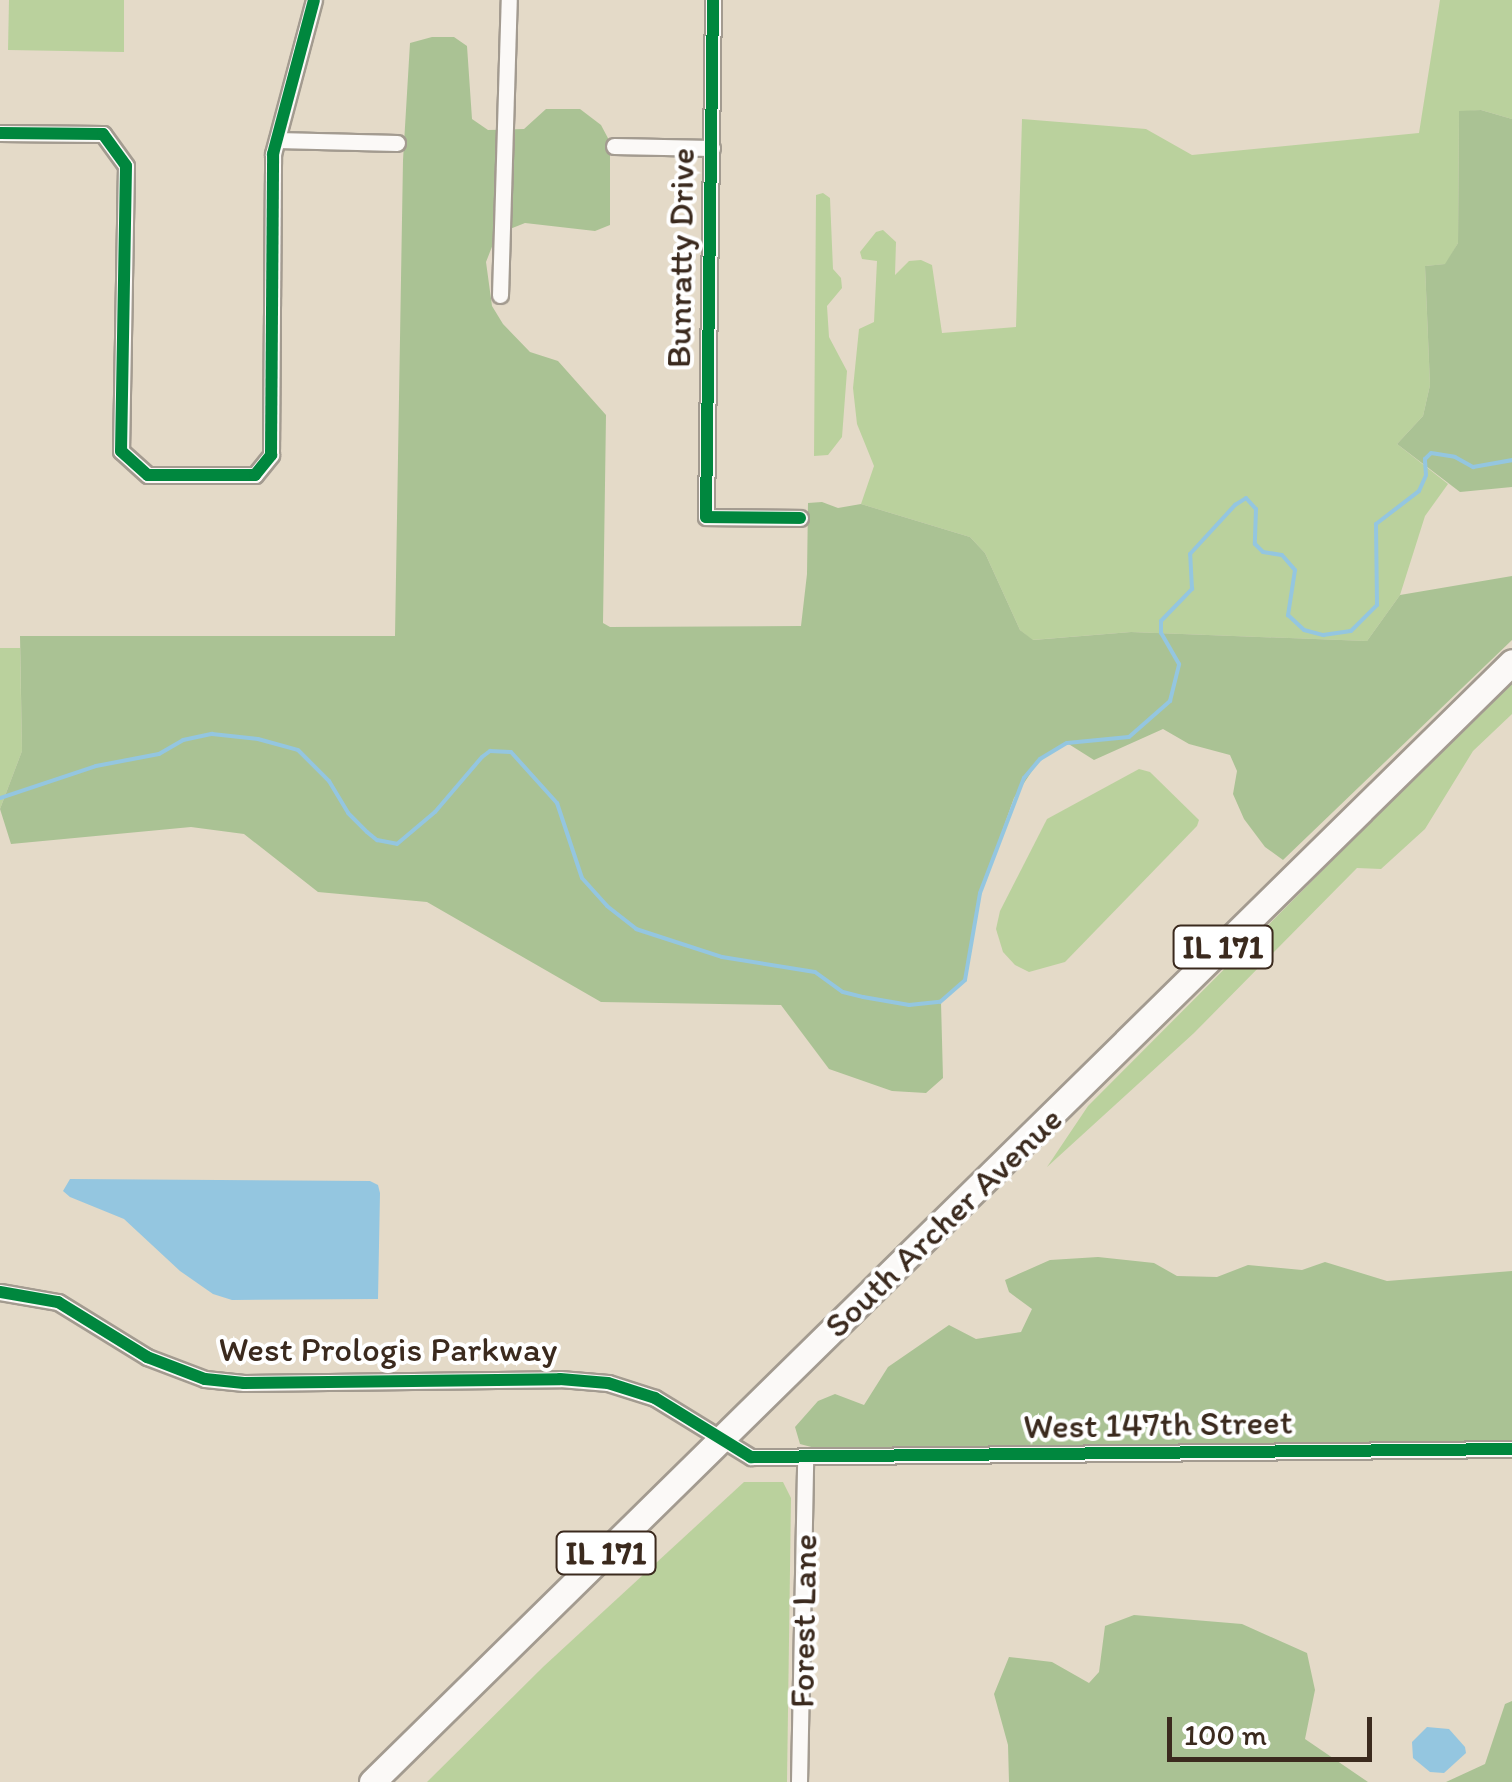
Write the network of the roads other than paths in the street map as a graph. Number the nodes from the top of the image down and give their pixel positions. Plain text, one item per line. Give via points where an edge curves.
1 (314, 0) edge
2 (509, 0) edge
3 (712, 0) edge
4 (0, 132) edge
5 (277, 140) junction
6 (397, 143) dead end
7 (614, 146) dead end
8 (712, 148) junction
9 (500, 295) dead end
10 (800, 518) dead end
11 (1512, 662) edge
12 (0, 1292) edge
13 (720, 1441) junction
14 (1512, 1449) edge
15 (805, 1459) junction
16 (372, 1782) edge
17 (799, 1782) edge

1 - 5 street
2 - 9 street
3 - 8 street, Bunratty Drive
4 - 5 street via 104,134 126,166 121,451 148,476 255,476 271,455
5 - 6 street
7 - 8 street
8 - 10 street, Bunratty Drive via 706,516
11 - 13 main road, South Archer Avenue / IL 171
12 - 13 street, West Prologis Parkway via 58,1302 146,1357 205,1379 585,1380 655,1398
13 - 15 street, West Prologis Parkway via 751,1457
13 - 16 main road, South Archer Avenue / IL 171
14 - 15 street, West 147th Street
15 - 17 street, Forest Lane

